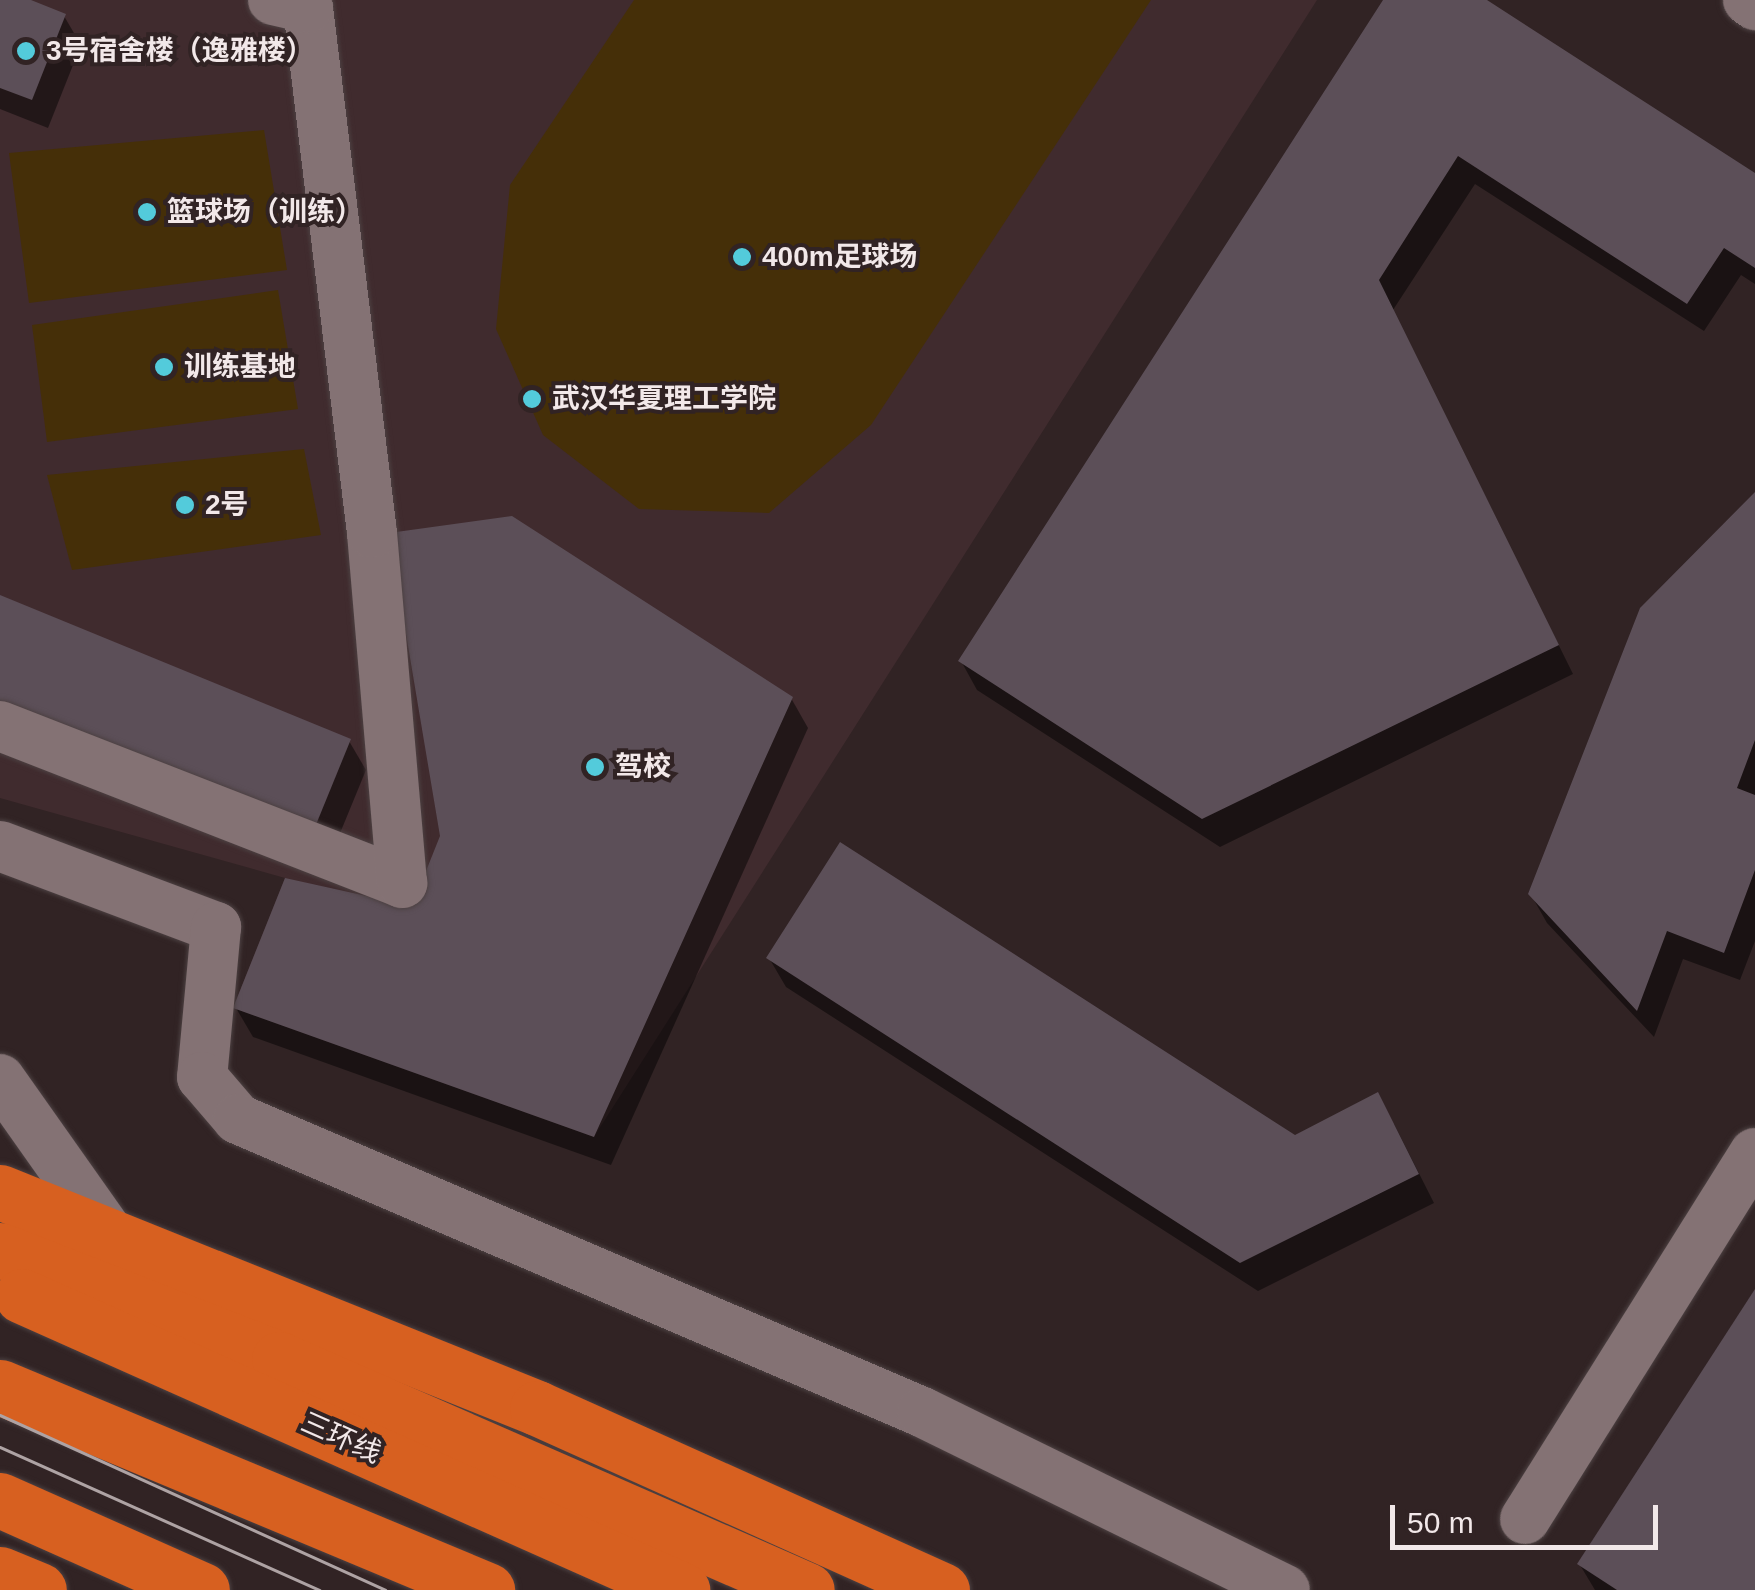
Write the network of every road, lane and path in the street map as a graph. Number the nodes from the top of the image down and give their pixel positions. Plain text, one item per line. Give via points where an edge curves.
1 (1748, 0) edge
2 (296, 3) edge
3 (1755, 5) edge
4 (0, 726) edge
5 (0, 846) edge
6 (0, 1079) edge
7 (1755, 1154) edge
8 (0, 1192) edge
9 (112, 1238) junction
10 (0, 1250) edge
11 (0, 1286) edge
12 (0, 1387) edge
13 (558, 1480) junction
14 (0, 1500) edge
15 (1525, 1519) dead end
16 (0, 1574) edge
17 (788, 1581) edge
18 (39, 1590) edge
19 (202, 1590) edge
20 (487, 1590) edge
21 (682, 1590) edge
22 (942, 1590) edge
23 (1285, 1590) edge

1 - 3 street
2 - 4 street via 372,534 402,883
5 - 23 street via 216,927 202,1078 238,1119 922,1412
6 - 9 street
7 - 15 street
8 - 9 highway
9 - 13 highway
9 - 22 highway via 537,1408
10 - 13 highway via 278,1359
11 - 21 highway, 三环线
12 - 20 highway
13 - 17 highway
14 - 19 highway
16 - 18 highway

